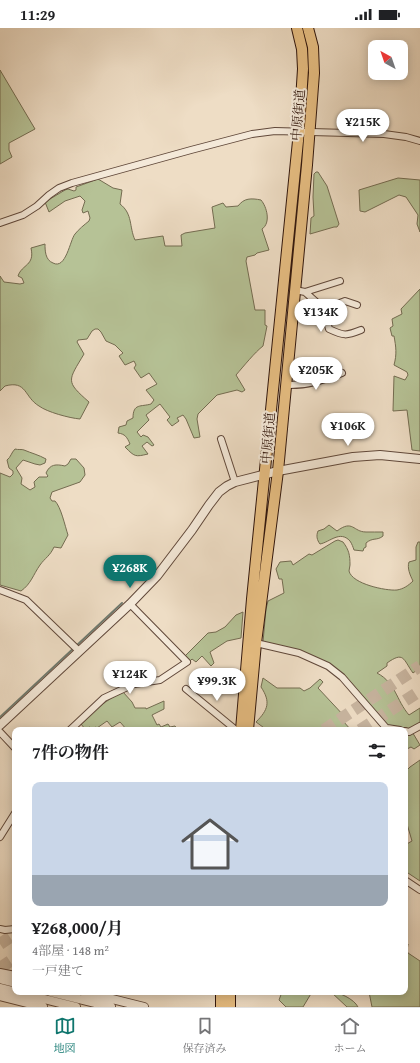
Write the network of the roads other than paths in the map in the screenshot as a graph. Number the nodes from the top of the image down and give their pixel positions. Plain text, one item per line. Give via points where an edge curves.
1 (297, 28) edge
2 (308, 28) edge
3 (304, 131) junction
4 (420, 141) edge
5 (0, 223) edge
6 (340, 281) dead end
7 (300, 291) junction
8 (357, 305) dead end
9 (324, 309) junction
10 (361, 330) dead end
11 (342, 373) dead end
12 (286, 385) junction
13 (221, 439) dead end
14 (420, 459) edge
15 (278, 471) junction
16 (264, 474) junction
17 (236, 482) junction
18 (0, 590) edge
19 (130, 604) junction
20 (256, 643) junction
21 (79, 651) junction
22 (186, 689) dead end
23 (0, 725) edge
24 (420, 726) edge
25 (73, 727) edge
26 (232, 727) edge
27 (241, 727) edge
28 (248, 727) edge
29 (386, 727) edge
30 (0, 732) edge
31 (408, 732) edge
32 (12, 745) edge
33 (12, 818) edge
34 (0, 837) edge
35 (408, 882) edge
36 (420, 890) edge
37 (0, 929) edge
38 (12, 929) edge
39 (0, 973) edge
40 (12, 975) edge
41 (0, 979) edge
42 (12, 982) edge
43 (0, 988) edge
44 (12, 991) edge
45 (28, 995) edge
46 (63, 995) edge
47 (96, 995) edge
48 (221, 995) edge
49 (230, 995) edge
50 (0, 996) edge
51 (15, 1004) edge
52 (43, 1007) edge
53 (76, 1007) edge
54 (111, 1007) edge
55 (144, 1007) edge
56 (221, 1007) edge
57 (230, 1007) edge

1 - 3 main road, 中原街道 via 302,49
2 - 3 main road, 中原街道 via 313,47 314,73
3 - 4 street via 384,134
3 - 5 street via 252,134 72,184 59,188 23,215
3 - 7 main road, 中原街道
3 - 16 main road, 中原街道
6 - 7 street
7 - 9 street
7 - 12 main road, 中原街道
8 - 9 street via 345,301
9 - 10 street via 329,329 348,335
11 - 12 street via 323,381 299,386
12 - 15 main road, 中原街道
13 - 17 street
14 - 15 street via 380,455 353,457
15 - 16 street
15 - 20 main road, 中原街道
16 - 17 street
16 - 27 main road, 中原街道
17 - 19 street via 219,492 157,576
18 - 21 street via 26,600
19 - 21 street
19 - 25 street via 187,662 160,680 134,684 104,698
20 - 28 main road, 中原街道
20 - 29 street via 299,653 328,666 342,677
21 - 23 street
22 - 26 street
24 - 31 street
30 - 32 street
33 - 34 street
35 - 36 street
37 - 38 street
39 - 40 street
41 - 42 street
43 - 44 street
45 - 53 street
46 - 54 street
47 - 55 street
48 - 56 main road
49 - 57 main road
50 - 51 street
51 - 52 street

